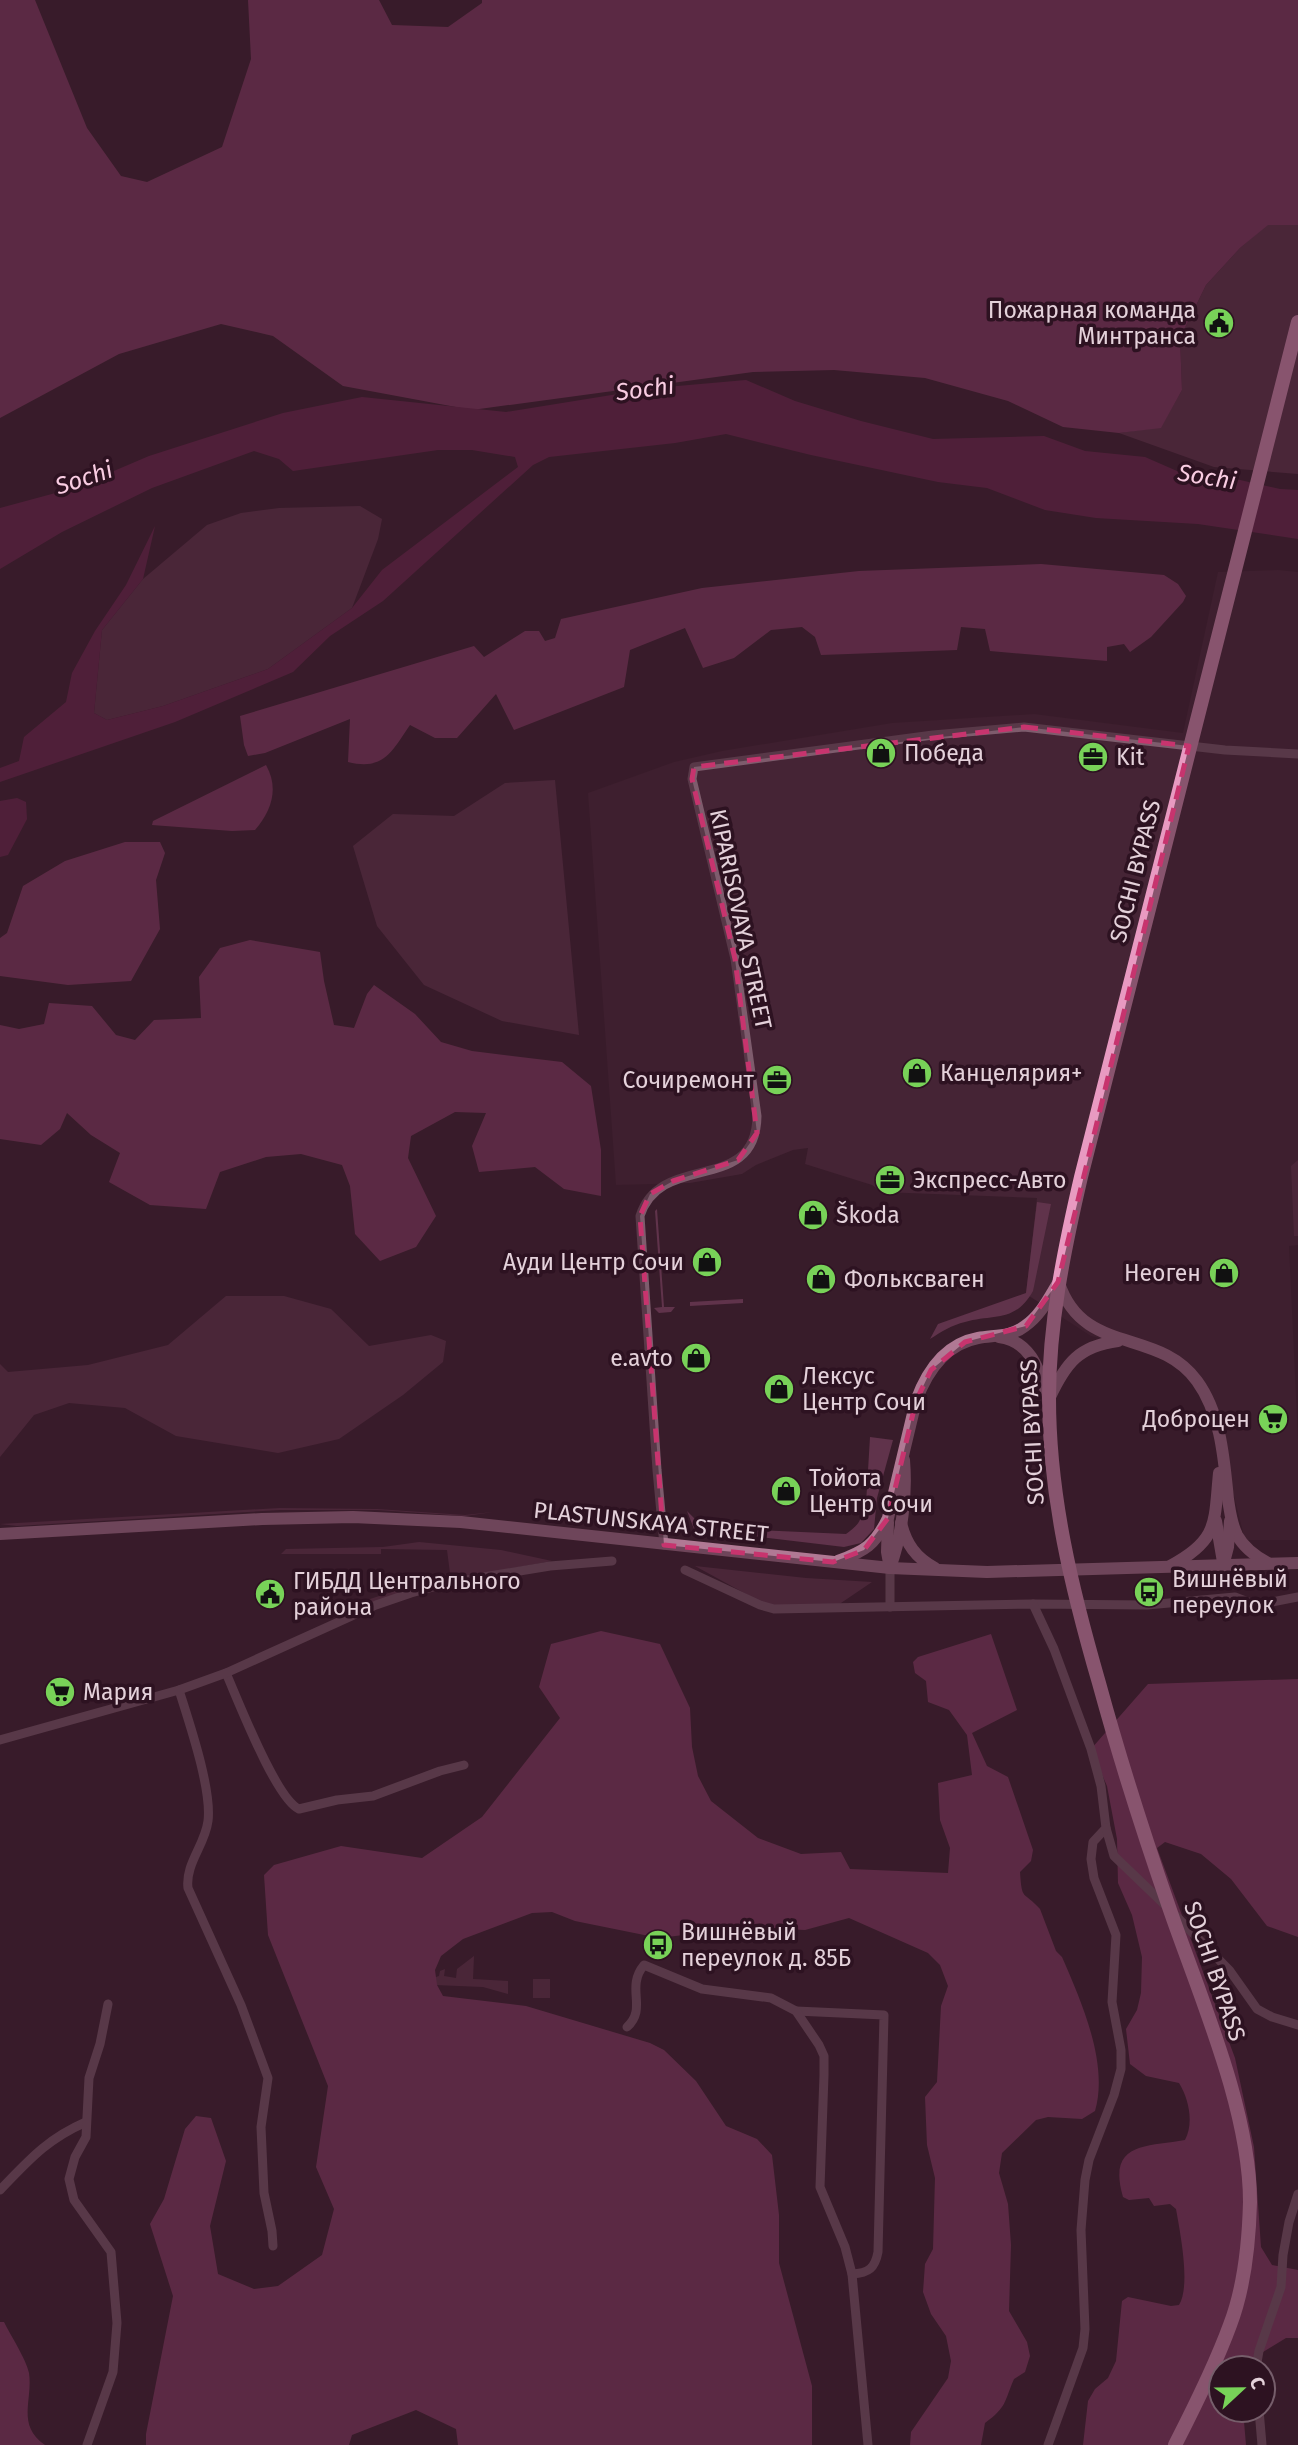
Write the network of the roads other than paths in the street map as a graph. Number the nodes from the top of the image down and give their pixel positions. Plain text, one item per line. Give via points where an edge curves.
1 (1298, 322) edge
2 (1298, 754) edge
3 (1058, 1282) junction
4 (995, 1336) junction
5 (1122, 1340) junction
6 (1049, 1400) junction
7 (1221, 1455) junction
8 (1230, 1517) junction
9 (1216, 1518) junction
10 (894, 1519) junction
11 (0, 1534) edge
12 (664, 1545) junction
13 (612, 1561) dead end
14 (833, 1562) junction
15 (1298, 1563) edge
16 (1270, 1565) junction
17 (1223, 1566) junction
18 (890, 1568) junction
19 (1167, 1568) junction
20 (685, 1570) dead end
21 (939, 1570) junction
22 (1298, 1597) edge
23 (1033, 1604) junction
24 (890, 1607) junction
25 (226, 1674) junction
26 (179, 1690) junction
27 (0, 1740) edge
28 (464, 1765) dead end
29 (1106, 1828) junction
30 (108, 2004) dead end
31 (796, 2011) junction
32 (1298, 2025) edge
33 (627, 2027) dead end
34 (86, 2122) junction
35 (0, 2190) edge
36 (1298, 2194) edge
37 (273, 2246) dead end
38 (852, 2274) junction
39 (1258, 2354) edge
40 (1260, 2424) edge
41 (87, 2445) edge
42 (868, 2445) edge
43 (1048, 2445) edge
44 (1175, 2445) edge
45 (1262, 2445) edge

1 - 3 highway, SOCHI BYPASS
2 - 12 street, KIPARISOVAYA STREET via 1024,727 933,734 694,767 692,779 735,959 757,1133 738,1160 673,1181 650,1195 640,1216
3 - 4 main road via 1026,1326
3 - 5 main road via 1079,1317 1103,1334
3 - 6 highway, SOCHI BYPASS
4 - 6 main road via 1024,1347
4 - 10 main road via 951,1349 935,1364 919,1392 896,1476
5 - 6 main road via 1079,1354 1061,1374
5 - 7 main road via 1163,1353 1195,1378 1215,1418
6 - 44 highway, SOCHI BYPASS via 1057,1507 1080,1617 1156,1870 1223,2064 1246,2152 1250,2198 1240,2290 1231,2324
7 - 8 main road
7 - 9 main road
8 - 16 main road via 1244,1545
8 - 17 main road
9 - 17 main road
9 - 19 main road via 1199,1548
10 - 14 main road via 864,1550
10 - 18 main road via 887,1552
10 - 21 main road via 915,1554
11 - 12 main road, PLASTUNSKAYA STREET via 353,1517 461,1522
12 - 14 main road, PLASTUNSKAYA STREET
13 - 25 street, PLASTUNSKAYA STREET via 550,1566 411,1593
14 - 18 main road, PLASTUNSKAYA STREET
15 - 16 main road, PLASTUNSKAYA STREET
16 - 17 main road, PLASTUNSKAYA STREET
17 - 19 main road, PLASTUNSKAYA STREET
18 - 21 main road, PLASTUNSKAYA STREET
18 - 24 street
19 - 21 main road, PLASTUNSKAYA STREET
20 - 24 street via 774,1609
22 - 23 street via 1256,1605 1235,1597 1147,1605
23 - 24 street
23 - 29 street via 1091,1749
25 - 26 street, PLASTUNSKAYA STREET
25 - 28 street via 286,1799 299,1809 373,1796
26 - 27 street, PLASTUNSKAYA STREET
26 - 37 street via 208,1805 204,1838 189,1872 188,1888 267,2071 261,2127 264,2193
29 - 32 street via 1114,1856 1218,1958 1257,2009
29 - 43 street via 1093,1842 1091,1859 1116,1935 1112,2002 1121,2069 1085,2180 1083,2348
30 - 34 street via 89,2078
31 - 33 street via 771,1998 702,1989 644,1965 635,1980 636,2013
31 - 38 street via 824,2056 820,2187
31 - 38 street via 884,2015 878,2252 871,2269
34 - 35 street via 45,2145
34 - 41 street via 86,2137 70,2169 69,2188 111,2252 117,2323 113,2372
36 - 39 street via 1289,2222 1281,2287
38 - 42 street
40 - 45 street

